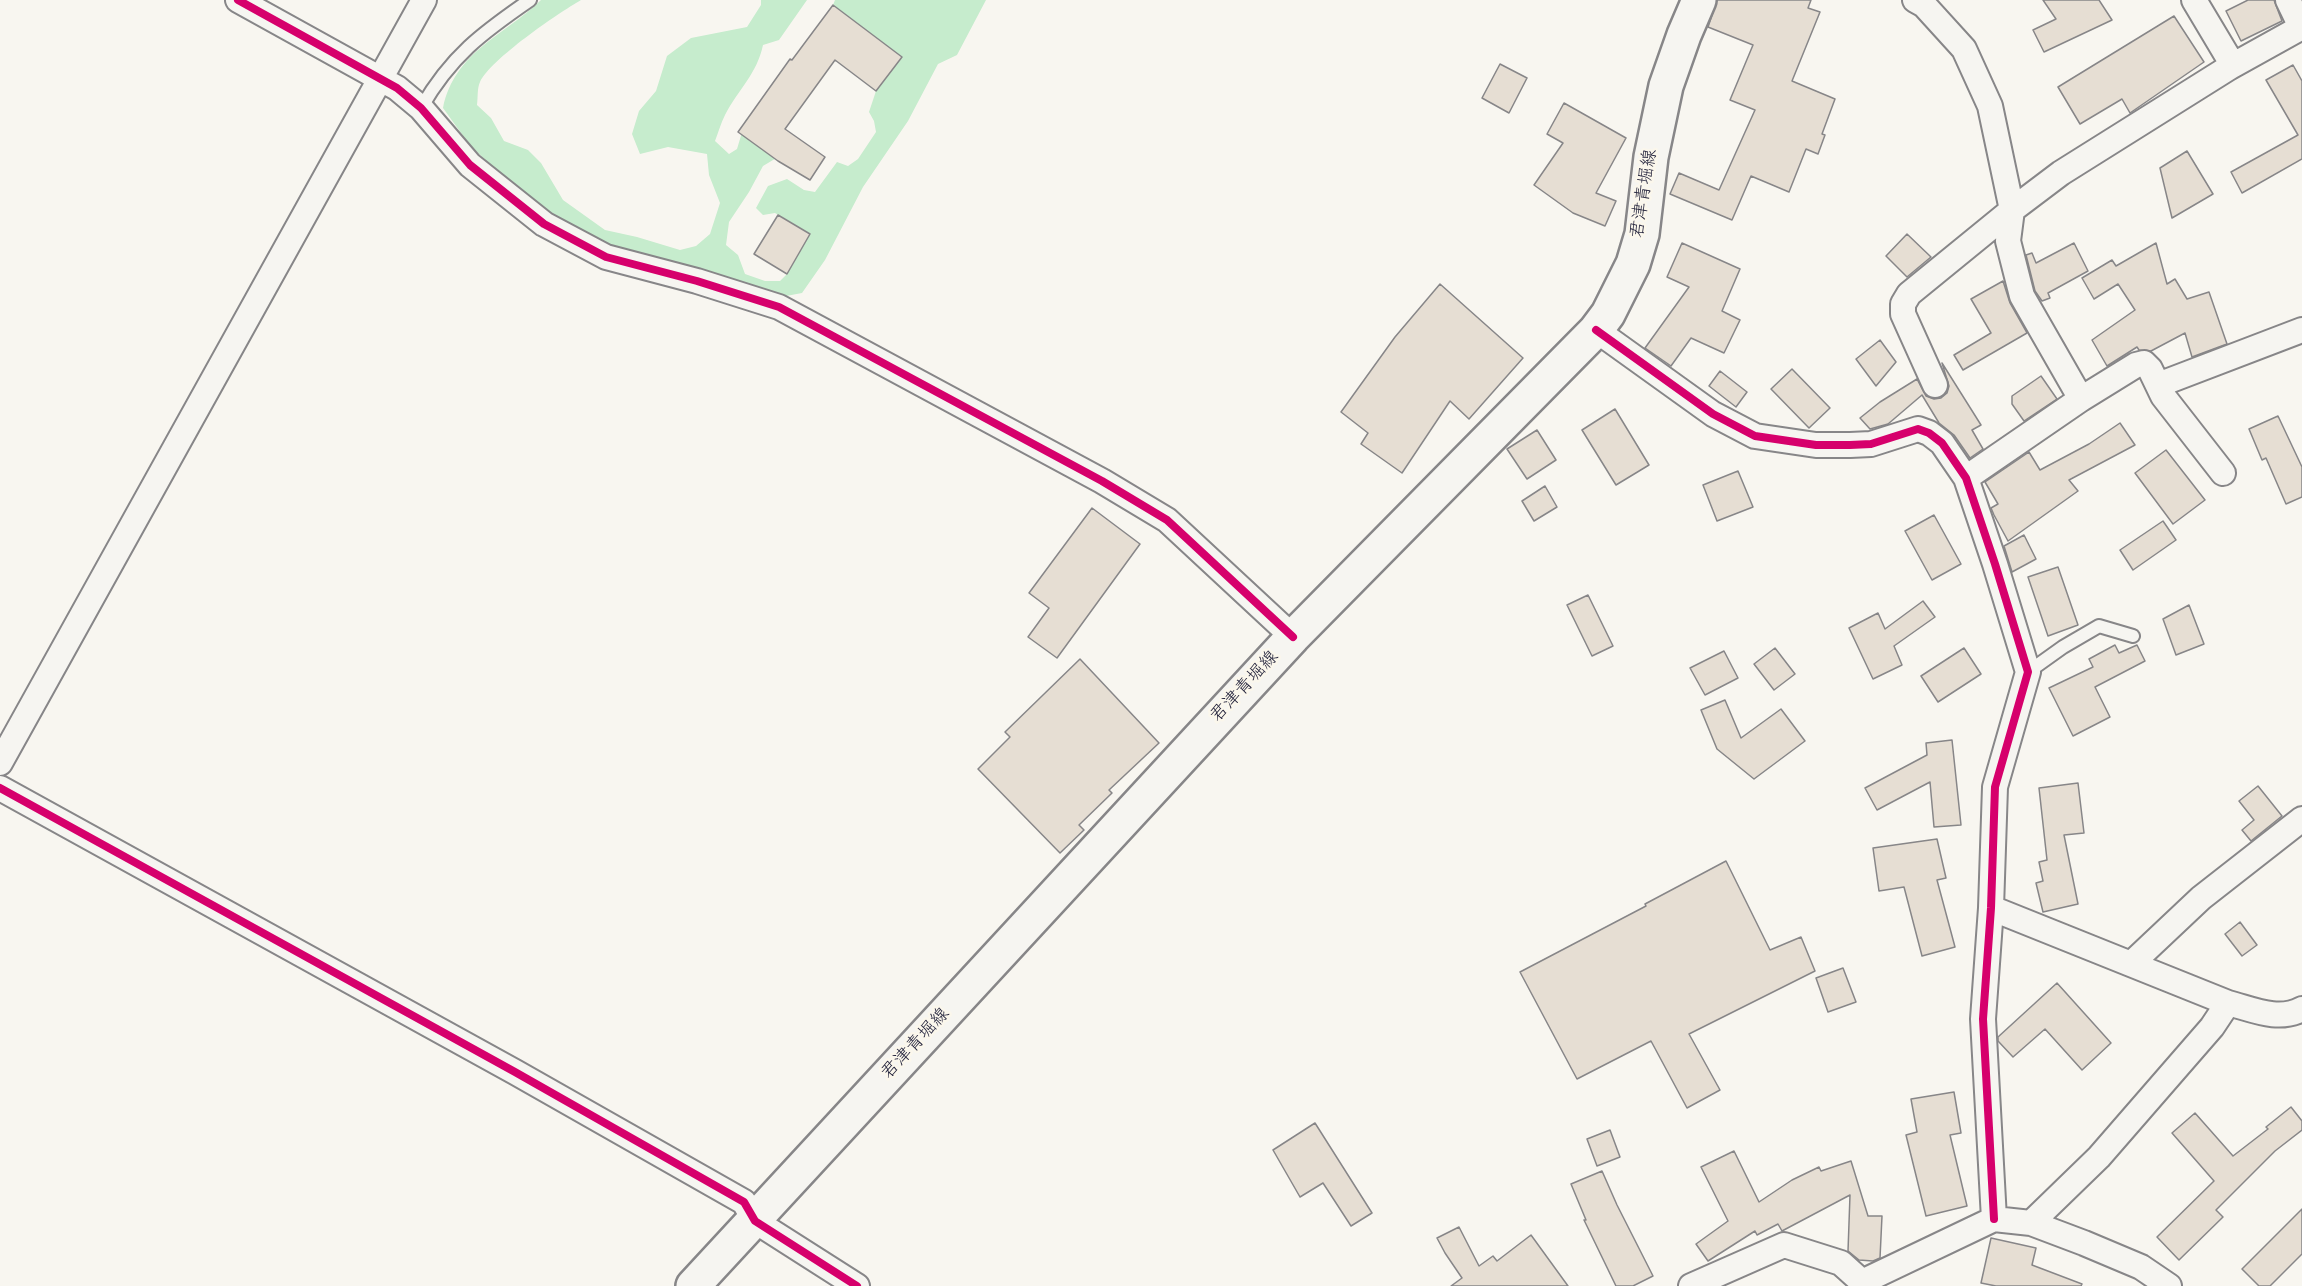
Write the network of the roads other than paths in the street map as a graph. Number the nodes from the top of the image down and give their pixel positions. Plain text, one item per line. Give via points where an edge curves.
1 (238, 0) edge
2 (424, 0) edge
3 (530, 0) edge
4 (1699, 0) edge
5 (1915, 0) edge
6 (2194, 0) edge
7 (2288, 0) edge
8 (2301, 27) edge
9 (2229, 67) junction
10 (381, 78) junction
11 (421, 108) junction
12 (2012, 210) junction
13 (1596, 330) junction
14 (2302, 330) edge
15 (1935, 385) dead end
16 (2158, 385) junction
17 (2082, 399) junction
18 (2223, 473) dead end
19 (1966, 478) junction
20 (2133, 636) dead end
21 (1293, 637) junction
22 (2028, 672) junction
23 (0, 763) edge
24 (0, 788) edge
25 (2302, 819) edge
26 (1991, 908) junction
27 (2130, 964) junction
28 (2228, 1003) junction
29 (2302, 1009) edge
30 (1994, 1219) junction
31 (755, 1221) junction
32 (2031, 1223) junction
33 (1862, 1284) edge
34 (693, 1286) edge
35 (856, 1286) edge
36 (1691, 1286) edge
37 (2169, 1286) edge

1 - 10 street
2 - 10 street
3 - 11 lane via 462,51
4 - 13 main road, 君津青堀線 via 1666,86 1634,264
5 - 12 street via 1924,5 1969,59 1990,106
6 - 9 street via 2228,57
7 - 8 street
8 - 9 street
9 - 12 street via 2061,173
10 - 11 street
10 - 23 street
11 - 21 street via 470,165 544,224 606,257 779,307 1102,481 1167,520
12 - 15 street via 1909,294 1903,304 1903,314
12 - 17 street via 2008,241 2022,296
13 - 19 street via 1713,414 1755,436 1816,445 1850,445 1871,444 1918,429 1942,443
13 - 21 main road, 君津青堀線
14 - 16 street
16 - 17 street via 2144,363
16 - 18 street
17 - 19 street
19 - 22 street
20 - 22 lane via 2099,626
21 - 31 main road, 君津青堀線
22 - 26 street via 1995,787
24 - 31 street via 744,1202
25 - 27 street via 2201,898
26 - 27 street
26 - 30 street via 1983,1019
27 - 28 street
28 - 29 street via 2278,1016
28 - 32 street via 2212,1027 2098,1157
30 - 32 street
30 - 33 street
31 - 34 main road, 君津青堀線
31 - 35 street
32 - 37 street via 2141,1267
33 - 36 street via 1841,1263 1784,1245

